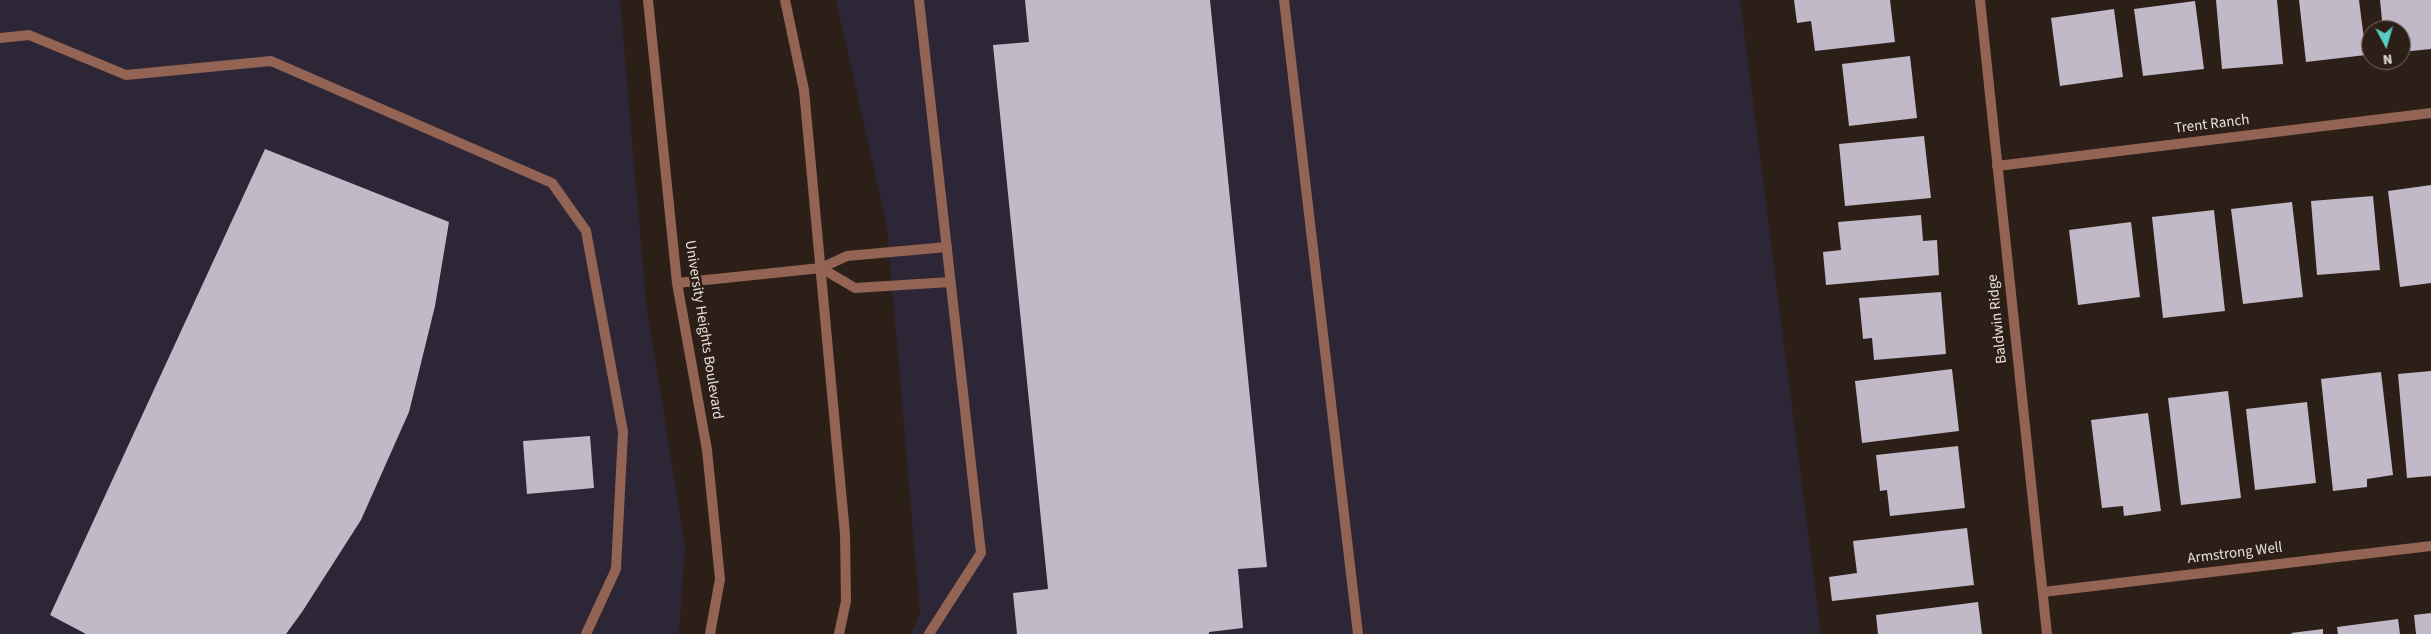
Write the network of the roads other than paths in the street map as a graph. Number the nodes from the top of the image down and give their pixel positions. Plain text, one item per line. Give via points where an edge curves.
1 (648, 0) edge
2 (785, 0) edge
3 (919, 0) edge
4 (1284, 0) edge
5 (1980, 0) edge
6 (0, 38) edge
7 (2431, 113) edge
8 (1997, 166) junction
9 (947, 247) junction
10 (820, 268) junction
11 (950, 282) junction
12 (677, 283) junction
13 (2431, 546) edge
14 (2043, 592) junction
15 (586, 634) edge
16 (710, 634) edge
17 (839, 634) edge
18 (929, 634) edge
19 (1358, 634) edge
20 (2047, 634) edge

1 - 12 street, University Heights Boulevard
2 - 10 street via 804,90
3 - 9 street
4 - 19 street
5 - 8 street, Baldwin Ridge
6 - 15 street via 29,35 126,75 271,61 552,183 586,230 623,432 616,569
7 - 8 street, Trent Ranch
8 - 14 street, Baldwin Ridge
9 - 10 street via 847,256
9 - 11 street
10 - 11 street via 855,288
10 - 12 street
10 - 17 street via 845,534 846,601
11 - 18 street via 981,552
12 - 16 street, University Heights Boulevard via 708,450 720,579
13 - 14 street, Armstrong Well
14 - 20 street, Baldwin Ridge

